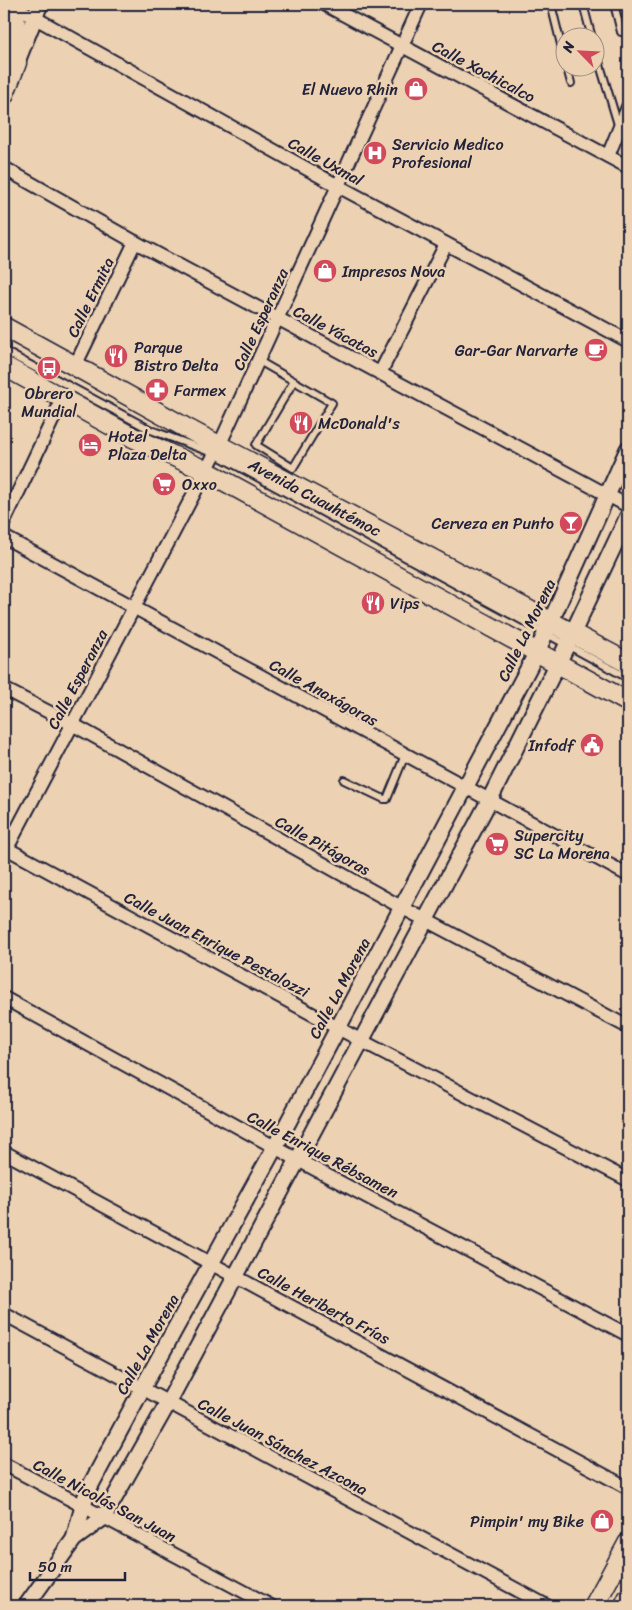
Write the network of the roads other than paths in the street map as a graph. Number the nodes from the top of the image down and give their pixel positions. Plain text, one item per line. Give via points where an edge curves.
1 (324, 4) edge
2 (421, 4) edge
3 (551, 4) edge
4 (583, 4) edge
5 (614, 4) edge
6 (14, 5) edge
7 (38, 10) edge
8 (4, 21) edge
9 (557, 28) edge
10 (589, 28) edge
11 (622, 32) dead end
12 (402, 46) junction
13 (16, 63) junction
14 (570, 78) edge
15 (604, 78) edge
16 (571, 83) dead end
17 (4, 96) edge
18 (628, 107) edge
19 (619, 129) junction
20 (608, 156) junction
21 (628, 167) edge
22 (4, 168) edge
23 (338, 186) junction
24 (135, 242) junction
25 (446, 244) junction
26 (278, 319) junction
27 (4, 327) edge
28 (4, 334) edge
29 (628, 341) edge
30 (4, 351) edge
31 (259, 361) junction
32 (4, 366) edge
33 (75, 366) junction
34 (380, 373) junction
35 (294, 381) junction
36 (62, 400) junction
37 (628, 450) edge
38 (213, 457) junction
39 (608, 495) junction
40 (628, 506) edge
41 (628, 516) edge
42 (4, 522) edge
43 (4, 537) edge
44 (134, 606) junction
45 (548, 628) junction
46 (570, 639) junction
47 (536, 652) junction
48 (628, 663) edge
49 (558, 664) junction
50 (628, 678) edge
51 (4, 688) edge
52 (628, 702) edge
53 (72, 724) junction
54 (405, 755) junction
55 (344, 780) dead end
56 (465, 788) junction
57 (489, 801) junction
58 (5, 850) edge
59 (628, 875) edge
60 (401, 907) junction
61 (426, 920) junction
62 (4, 998) edge
63 (628, 1027) edge
64 (338, 1028) junction
65 (362, 1041) junction
66 (275, 1147) junction
67 (4, 1152) edge
68 (298, 1160) junction
69 (628, 1180) edge
70 (211, 1263) junction
71 (235, 1276) junction
72 (4, 1314) edge
73 (628, 1336) edge
74 (142, 1389) junction
75 (168, 1403) junction
76 (4, 1464) edge
77 (628, 1488) edge
78 (82, 1506) junction
79 (103, 1518) junction
80 (74, 1539) junction
81 (628, 1543) edge
82 (628, 1598) edge
83 (26, 1606) edge
84 (271, 1606) edge
85 (547, 1606) edge
86 (594, 1606) edge
87 (624, 1606) edge

1 - 12 street, Calle Xochicalco
2 - 12 street, Calle Esperanza
3 - 9 lane
4 - 10 lane
5 - 11 lane
6 - 7 street, Calle Uxmal
6 - 8 main road
6 - 13 main road
7 - 13 street
7 - 23 street, Calle Uxmal
12 - 20 street, Calle Xochicalco
12 - 23 street, Calle Esperanza
13 - 17 main road
14 - 16 lane
15 - 19 lane
18 - 19 street
19 - 20 street
20 - 21 street, Calle Xochicalco
22 - 24 street, Calle Yácatas
23 - 25 street, Calle Uxmal
23 - 26 street, Calle Esperanza
24 - 26 street, Calle Yácatas
24 - 33 street, Calle Ermita
25 - 29 street, Calle Uxmal
25 - 34 street
26 - 31 street, Calle Esperanza
26 - 34 street, Calle Yácatas
27 - 33 main road, Avenida Cuauhtémoc
28 - 38 lane, Avenida Cuauhtémoc via 157,418
30 - 38 lane, Avenida Cuauhtémoc via 151,430
31 - 35 lane
31 - 38 street, Calle Esperanza
32 - 36 main road, Avenida Cuauhtémoc
33 - 38 main road, Avenida Cuauhtémoc
34 - 39 street, Calle Yácatas
35 - 35 lane via 256,445 293,468 332,403
36 - 38 main road, Avenida Cuauhtémoc via 132,437
36 - 42 street
37 - 39 street, Calle La Morena
38 - 44 street, Calle Esperanza
38 - 45 main road, Avenida Cuauhtémoc
38 - 47 main road, Avenida Cuauhtémoc
39 - 40 street, Calle Yácatas
39 - 45 street, Calle La Morena
41 - 46 street, Calle La Morena
43 - 44 street, Calle Anaxágoras
44 - 53 street, Calle Esperanza
44 - 54 street, Calle Anaxágoras
45 - 46 main road, Avenida Cuauhtémoc
45 - 47 street, Calle La Morena
46 - 48 main road, Avenida Cuauhtémoc
46 - 49 street, Calle La Morena
46 - 50 lane, Avenida Cuauhtémoc
47 - 49 main road, Avenida Cuauhtémoc
47 - 56 street, Calle La Morena
49 - 52 main road, Avenida Cuauhtémoc
49 - 57 street, Calle La Morena
51 - 53 street, Calle Pitágoras
53 - 58 street, Calle Esperanza
53 - 60 street, Calle Pitágoras
54 - 55 lane via 386,799
54 - 56 street, Calle Anaxágoras
56 - 57 street, Calle Anaxágoras
56 - 60 street, Calle La Morena
57 - 59 street, Calle Anaxágoras
57 - 61 street, Calle La Morena
58 - 64 street, Calle Juan Enrique Pestalozzi
60 - 61 street, Calle Pitágoras
60 - 64 street, Calle La Morena
61 - 63 street, Calle Pitágoras
61 - 65 street, Calle La Morena
62 - 66 street, Calle Enrique Rébsamen
64 - 65 street, Calle Juan Enrique Pestalozzi
64 - 66 street, Calle La Morena
65 - 68 street, Calle La Morena
65 - 69 street, Calle Juan Enrique Pestalozzi
66 - 68 street, Calle Enrique Rébsamen
66 - 70 street, Calle La Morena
67 - 70 street, Calle Heriberto Frías
68 - 71 street, Calle La Morena
68 - 73 street, Calle Enrique Rébsamen
70 - 71 street, Calle Heriberto Frías
70 - 74 street, Calle La Morena
71 - 75 street, Calle La Morena
71 - 77 street, Calle Heriberto Frías
72 - 74 street, Calle Juan Sánchez Azcona
74 - 75 street, Calle Juan Sánchez Azcona
74 - 78 street, Calle La Morena
75 - 79 street, Calle La Morena
75 - 85 street, Calle Juan Sánchez Azcona
76 - 78 street, Calle Nicolás San Juan
78 - 79 street, Calle Nicolás San Juan
78 - 80 street, Calle La Morena
79 - 80 street, Calle La Morena
79 - 84 street, Calle Nicolás San Juan
80 - 83 street, Calle La Morena
81 - 86 main road
82 - 87 main road

